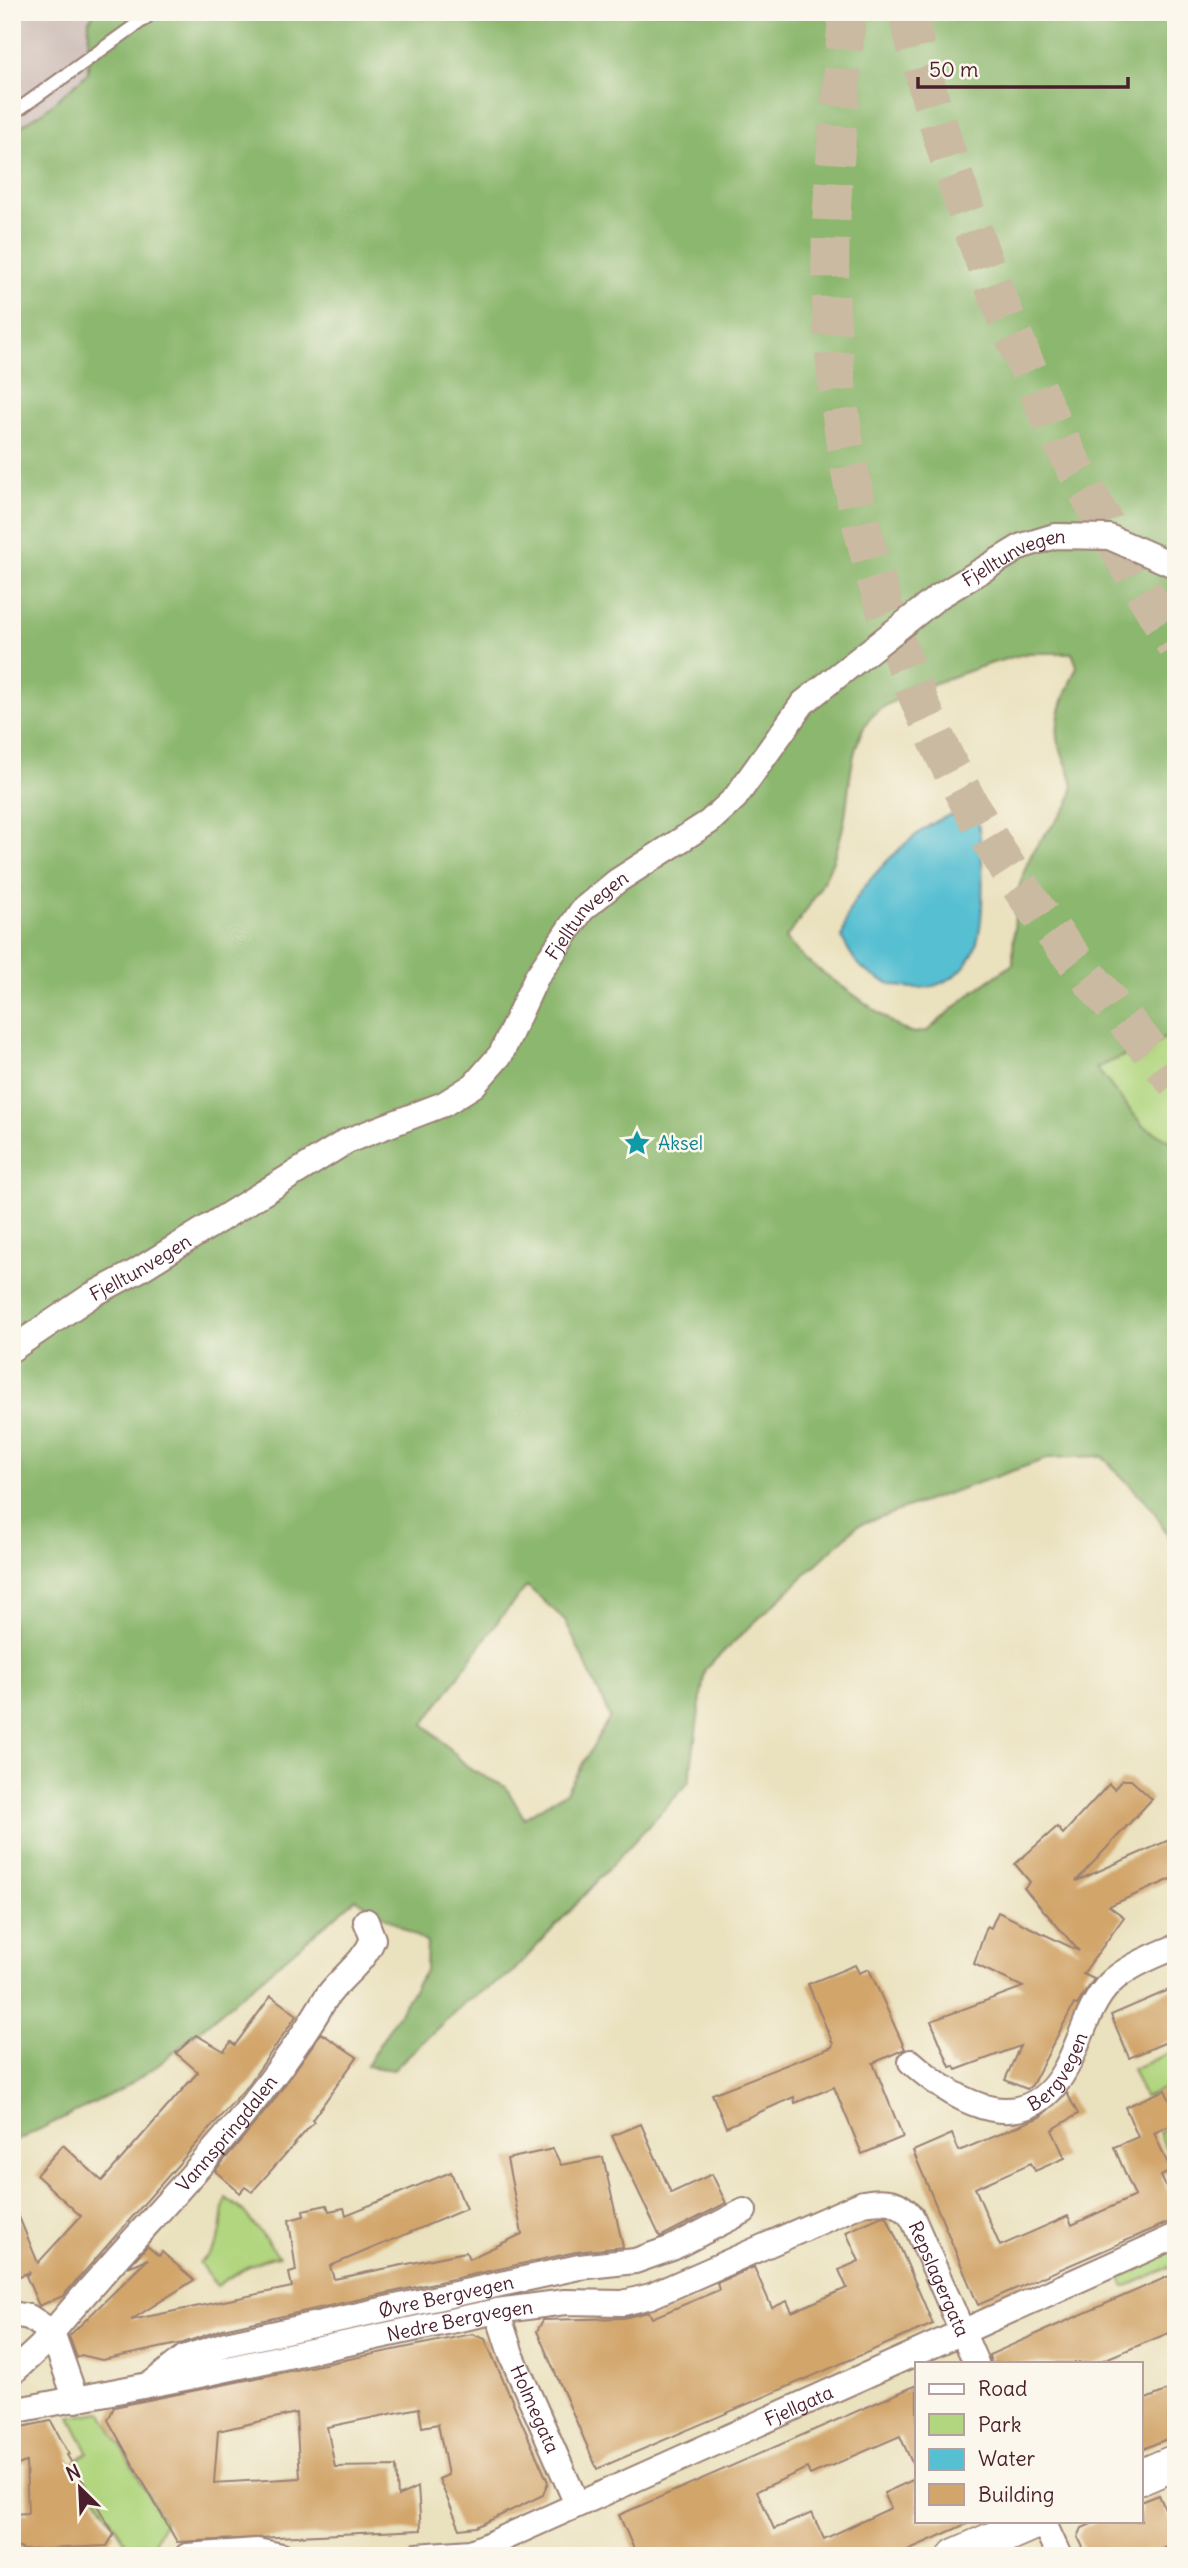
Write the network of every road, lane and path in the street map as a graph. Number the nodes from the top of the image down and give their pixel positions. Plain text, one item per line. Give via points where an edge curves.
1 (147, 17) dead end
2 (12, 114) edge
3 (1176, 566) edge
4 (12, 1349) edge
5 (366, 1921) dead end
6 (1176, 1947) edge
7 (911, 2062) dead end
8 (895, 2202) joint
9 (744, 2211) dead end
10 (1176, 2236) edge
11 (497, 2311) junction
12 (12, 2314) edge
13 (52, 2332) junction
14 (964, 2334) junction
15 (976, 2362) edge
16 (12, 2373) edge
17 (151, 2384) junction
18 (76, 2400) junction
19 (12, 2411) edge
20 (1176, 2462) edge
21 (1142, 2477) edge
22 (577, 2504) junction
23 (1035, 2522) edge
24 (1043, 2522) edge
25 (187, 2556) edge
26 (282, 2556) edge
27 (417, 2556) edge
28 (956, 2556) edge
29 (1059, 2556) edge

1 - 2 lane
3 - 4 street, Fjelltunvegen via 1109,537 1055,536 1022,546 938,597 803,703 735,798 709,822 582,909 536,978 501,1054 474,1085 444,1104 347,1141 137,1272 92,1295
5 - 13 street, Vannspringdalen via 373,1939 368,1953 336,1985 268,2086
6 - 7 street, Bergvegen via 1112,1981 1093,2009 1060,2078 1019,2108 998,2112 975,2104 932,2081
8 - 11 street, Nedre Bergvegen via 863,2203 651,2296
8 - 14 street, Repslagergata via 914,2219
9 - 17 street, Øvre Bergvegen via 672,2248 635,2260 579,2267 226,2344 184,2358
10 - 14 street, Fjellgata
11 - 17 street, Nedre Bergvegen
11 - 22 street, Holmegata via 511,2354
12 - 13 street via 29,2317
13 - 16 street
13 - 18 street
14 - 15 street, Repslagergata
14 - 22 street, Fjellgata
17 - 18 street, Nedre Bergvegen
18 - 19 street, Nedre Bergvegen
20 - 21 main road
22 - 27 street, Fjellgata via 471,2552
23 - 28 main road
24 - 29 street
25 - 26 street via 257,2551

